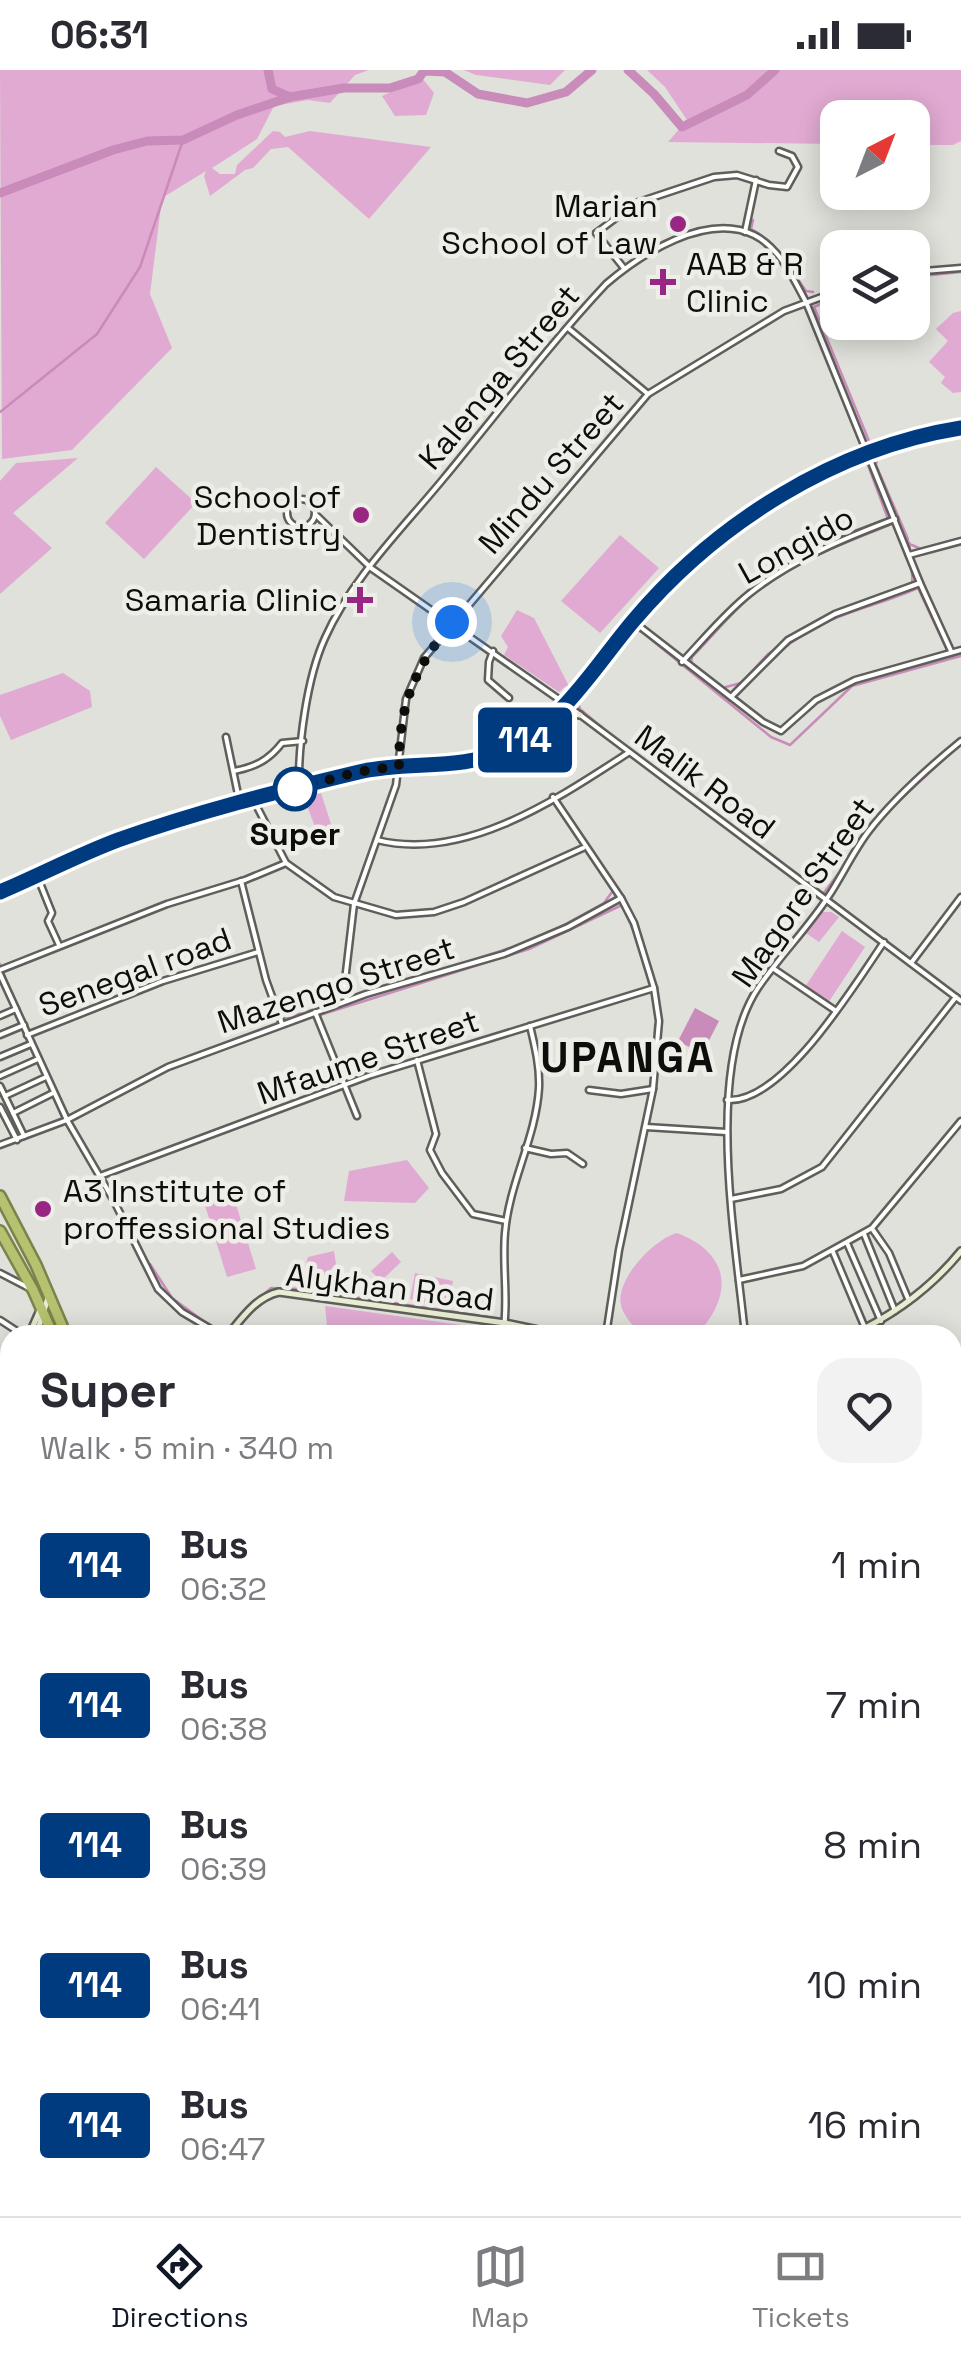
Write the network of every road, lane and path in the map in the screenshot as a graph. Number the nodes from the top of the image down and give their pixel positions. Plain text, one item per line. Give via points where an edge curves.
1 (779, 152) dead end
2 (756, 180) junction
3 (745, 232) junction
4 (624, 268) junction
5 (961, 268) edge
6 (930, 271) edge
7 (820, 297) edge
8 (806, 302) junction
9 (568, 328) junction
10 (648, 394) junction
11 (961, 428) edge
12 (866, 453) junction
13 (315, 514) junction
14 (895, 519) junction
15 (309, 525) junction
16 (324, 526) junction
17 (961, 541) edge
18 (909, 556) junction
19 (370, 568) junction
20 (920, 584) junction
21 (633, 621) junction
22 (452, 622) junction
23 (961, 650) edge
24 (493, 651) junction
25 (951, 652) junction
26 (682, 662) junction
27 (732, 697) junction
28 (509, 698) dead end
29 (567, 705) junction
30 (483, 709) dead end
31 (560, 712) junction
32 (580, 715) junction
33 (226, 737) dead end
34 (303, 741) junction
35 (961, 741) edge
36 (511, 748) junction
37 (628, 753) junction
38 (399, 766) junction
39 (234, 771) junction
40 (299, 788) junction
41 (553, 798) junction
42 (254, 801) junction
43 (240, 804) junction
44 (377, 840) junction
45 (585, 847) junction
46 (286, 863) junction
47 (38, 878) dead end
48 (240, 881) junction
49 (0, 892) edge
50 (961, 897) edge
51 (621, 898) junction
52 (827, 899) junction
53 (354, 904) junction
54 (884, 942) junction
55 (59, 945) junction
56 (258, 952) junction
57 (911, 963) junction
58 (774, 969) junction
59 (0, 972) edge
60 (654, 988) junction
61 (8, 992) junction
62 (0, 996) edge
63 (958, 999) edge
64 (347, 1001) junction
65 (16, 1009) junction
66 (837, 1011) junction
67 (314, 1012) junction
68 (0, 1016) edge
69 (24, 1024) junction
70 (282, 1024) junction
71 (530, 1026) junction
72 (28, 1035) junction
73 (0, 1036) edge
74 (31, 1044) junction
75 (0, 1057) edge
76 (38, 1060) junction
77 (417, 1060) junction
78 (0, 1076) edge
79 (46, 1076) junction
80 (0, 1086) edge
81 (342, 1086) junction
82 (653, 1089) junction
83 (589, 1090) dead end
84 (54, 1093) junction
85 (5, 1096) junction
86 (727, 1100) junction
87 (0, 1107) edge
88 (12, 1113) junction
89 (2, 1116) edge
90 (357, 1116) dead end
91 (66, 1120) junction
92 (961, 1121) edge
93 (646, 1127) junction
94 (728, 1132) junction
95 (24, 1136) junction
96 (16, 1140) junction
97 (0, 1145) edge
98 (525, 1148) junction
99 (583, 1164) dead end
100 (100, 1176) junction
101 (0, 1196) edge
102 (730, 1199) junction
103 (506, 1221) junction
104 (872, 1228) junction
105 (0, 1231) edge
106 (864, 1234) junction
107 (847, 1243) junction
108 (961, 1251) edge
109 (833, 1252) junction
110 (0, 1273) edge
111 (740, 1280) junction
112 (33, 1290) junction
113 (48, 1295) junction
114 (909, 1301) junction
115 (43, 1311) junction
116 (895, 1311) junction
117 (881, 1321) junction
118 (505, 1323) junction
119 (36, 1325) edge
120 (49, 1325) edge
121 (62, 1325) edge
122 (206, 1325) edge
123 (234, 1325) edge
124 (514, 1325) edge
125 (608, 1325) edge
126 (744, 1325) edge
127 (864, 1325) edge
128 (872, 1325) edge

1 - 2 street via 796,160 792,182 782,188
2 - 3 street
2 - 4 street via 725,174 636,203 596,234
3 - 4 street, Kalenga Street via 681,236
3 - 8 street via 777,255
4 - 9 street, Kalenga Street
5 - 6 street
7 - 8 street, Mindu Street
8 - 10 street, Mindu Street
8 - 12 street
9 - 10 street
9 - 19 street, Kalenga Street
10 - 22 street, Mindu Street
11 - 12 street
12 - 14 street
12 - 21 street via 724,534
13 - 15 street
13 - 15 street via 304,500 289,505 291,523
13 - 16 street, Malik Road
14 - 18 street
14 - 26 street, Longido via 832,544 760,586
15 - 16 street
16 - 19 street, Malik Road
17 - 18 street
18 - 20 street
19 - 22 street, Malik Road
19 - 34 street, Kalenga Street via 322,644
20 - 25 street
20 - 27 street via 836,614 788,640
21 - 26 street
21 - 29 street
22 - 24 street, Malik Road
22 - 38 street, Mindu Street via 424,658 406,699
23 - 25 street
24 - 28 street via 488,680
24 - 29 street, Malik Road
25 - 27 street via 855,680 816,700 780,732
26 - 27 street
29 - 31 street
29 - 32 street, Malik Road
30 - 36 street via 483,720
31 - 32 street
31 - 36 street
32 - 37 street, Malik Road
33 - 39 street
34 - 39 street via 282,743 258,764
34 - 40 street, Kalenga Street
35 - 52 street, Magore Street via 879,818
36 - 38 street via 468,763
37 - 41 street
37 - 52 street, Malik Road
38 - 40 street
38 - 44 street, Mindu Street
39 - 43 street
40 - 42 street
41 - 44 street via 456,840 411,846
41 - 45 street
42 - 43 street
42 - 46 street
43 - 49 street via 120,840
44 - 53 street, Mindu Street
45 - 51 street
45 - 53 street via 434,912 396,915
46 - 48 street
46 - 53 street
47 - 55 street
48 - 55 street
48 - 56 street
50 - 57 street
51 - 60 street
51 - 64 street, Mazengo Street via 504,954
52 - 54 street, Malik Road
52 - 58 street, Magore Street
53 - 64 street, Mindu Street
54 - 57 street, Malik Road
54 - 66 street
55 - 59 street
56 - 70 street
56 - 72 street, Senegal road
57 - 63 street, Malik Road
58 - 66 street
58 - 86 street, Magore Street via 758,988 741,1030
59 - 61 street
60 - 71 street, Mfaume Street
60 - 82 street via 659,1021
61 - 62 street
61 - 65 street
63 - 102 street via 822,1167 780,1189
64 - 67 street, Mazengo Street
65 - 68 street
65 - 69 street
66 - 86 street via 772,1084
67 - 70 street, Mazengo Street
67 - 81 street
69 - 72 street
69 - 73 street
70 - 91 street, Mazengo Street via 168,1066
71 - 77 street, Mfaume Street
71 - 98 street via 539,1090
72 - 74 street
74 - 75 street
74 - 76 street
76 - 78 street
76 - 79 street
77 - 81 street, Mfaume Street
77 - 103 street via 436,1138 434,1161 473,1214
79 - 84 street
79 - 85 street
80 - 85 street
81 - 90 street
81 - 100 street, Mfaume Street
82 - 83 street
82 - 93 street
84 - 88 street
84 - 91 street
85 - 88 street
86 - 94 street, Magore Street
87 - 89 street
88 - 95 street
89 - 96 street
91 - 95 street, Mazengo Street
91 - 100 street
92 - 104 street
93 - 94 street
93 - 125 street
94 - 102 street, Magore Street
95 - 96 street, Mazengo Street
96 - 97 street, Mazengo Street
98 - 99 street via 567,1153
98 - 103 street
100 - 122 street via 158,1289
101 - 113 highway
102 - 111 street, Magore Street
103 - 118 street
104 - 106 street
104 - 114 street
105 - 112 highway
106 - 107 street
106 - 116 street
107 - 109 street
107 - 117 street
108 - 114 street
109 - 111 street
109 - 127 street
110 - 112 street
111 - 126 street, Magore Street
112 - 115 highway
113 - 115 street
113 - 121 highway
114 - 116 street
115 - 119 street
115 - 120 highway
116 - 117 street
117 - 128 street
118 - 123 street, Alykhan Road via 279,1292
118 - 124 street, Alykhan Road

